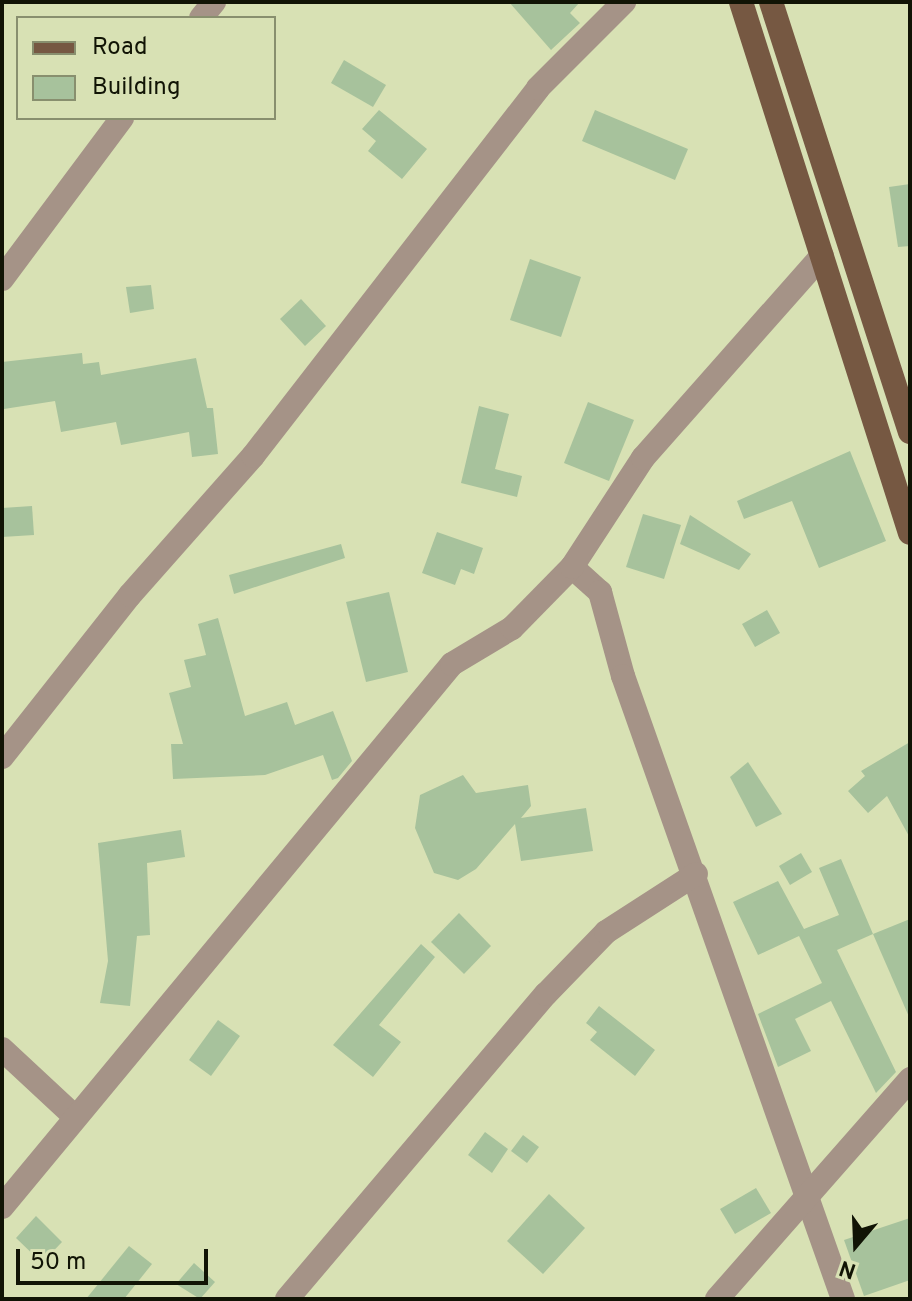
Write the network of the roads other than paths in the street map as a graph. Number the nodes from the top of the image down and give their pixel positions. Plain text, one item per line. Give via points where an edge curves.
1 (624, 2) edge
2 (741, 2) edge
3 (771, 2) edge
4 (121, 120) edge
5 (822, 256) junction
6 (2, 279) edge
7 (910, 432) edge
8 (910, 533) edge
9 (572, 567) junction
10 (2, 757) edge
11 (696, 874) junction
12 (2, 1049) edge
13 (910, 1079) edge
14 (74, 1116) junction
15 (810, 1192) junction
16 (2, 1207) edge
17 (287, 1299) edge
18 (717, 1299) edge
19 (843, 1299) edge

1 - 10 street via 538,88 262,443 130,595
2 - 5 main road
3 - 7 main road
4 - 6 street
5 - 8 main road
5 - 9 street via 643,458
9 - 11 street via 600,592 623,676
9 - 14 street via 512,628 452,664
11 - 15 street
11 - 17 street via 606,932 546,994
12 - 14 street
13 - 15 street
14 - 16 street
15 - 18 street
15 - 19 street

